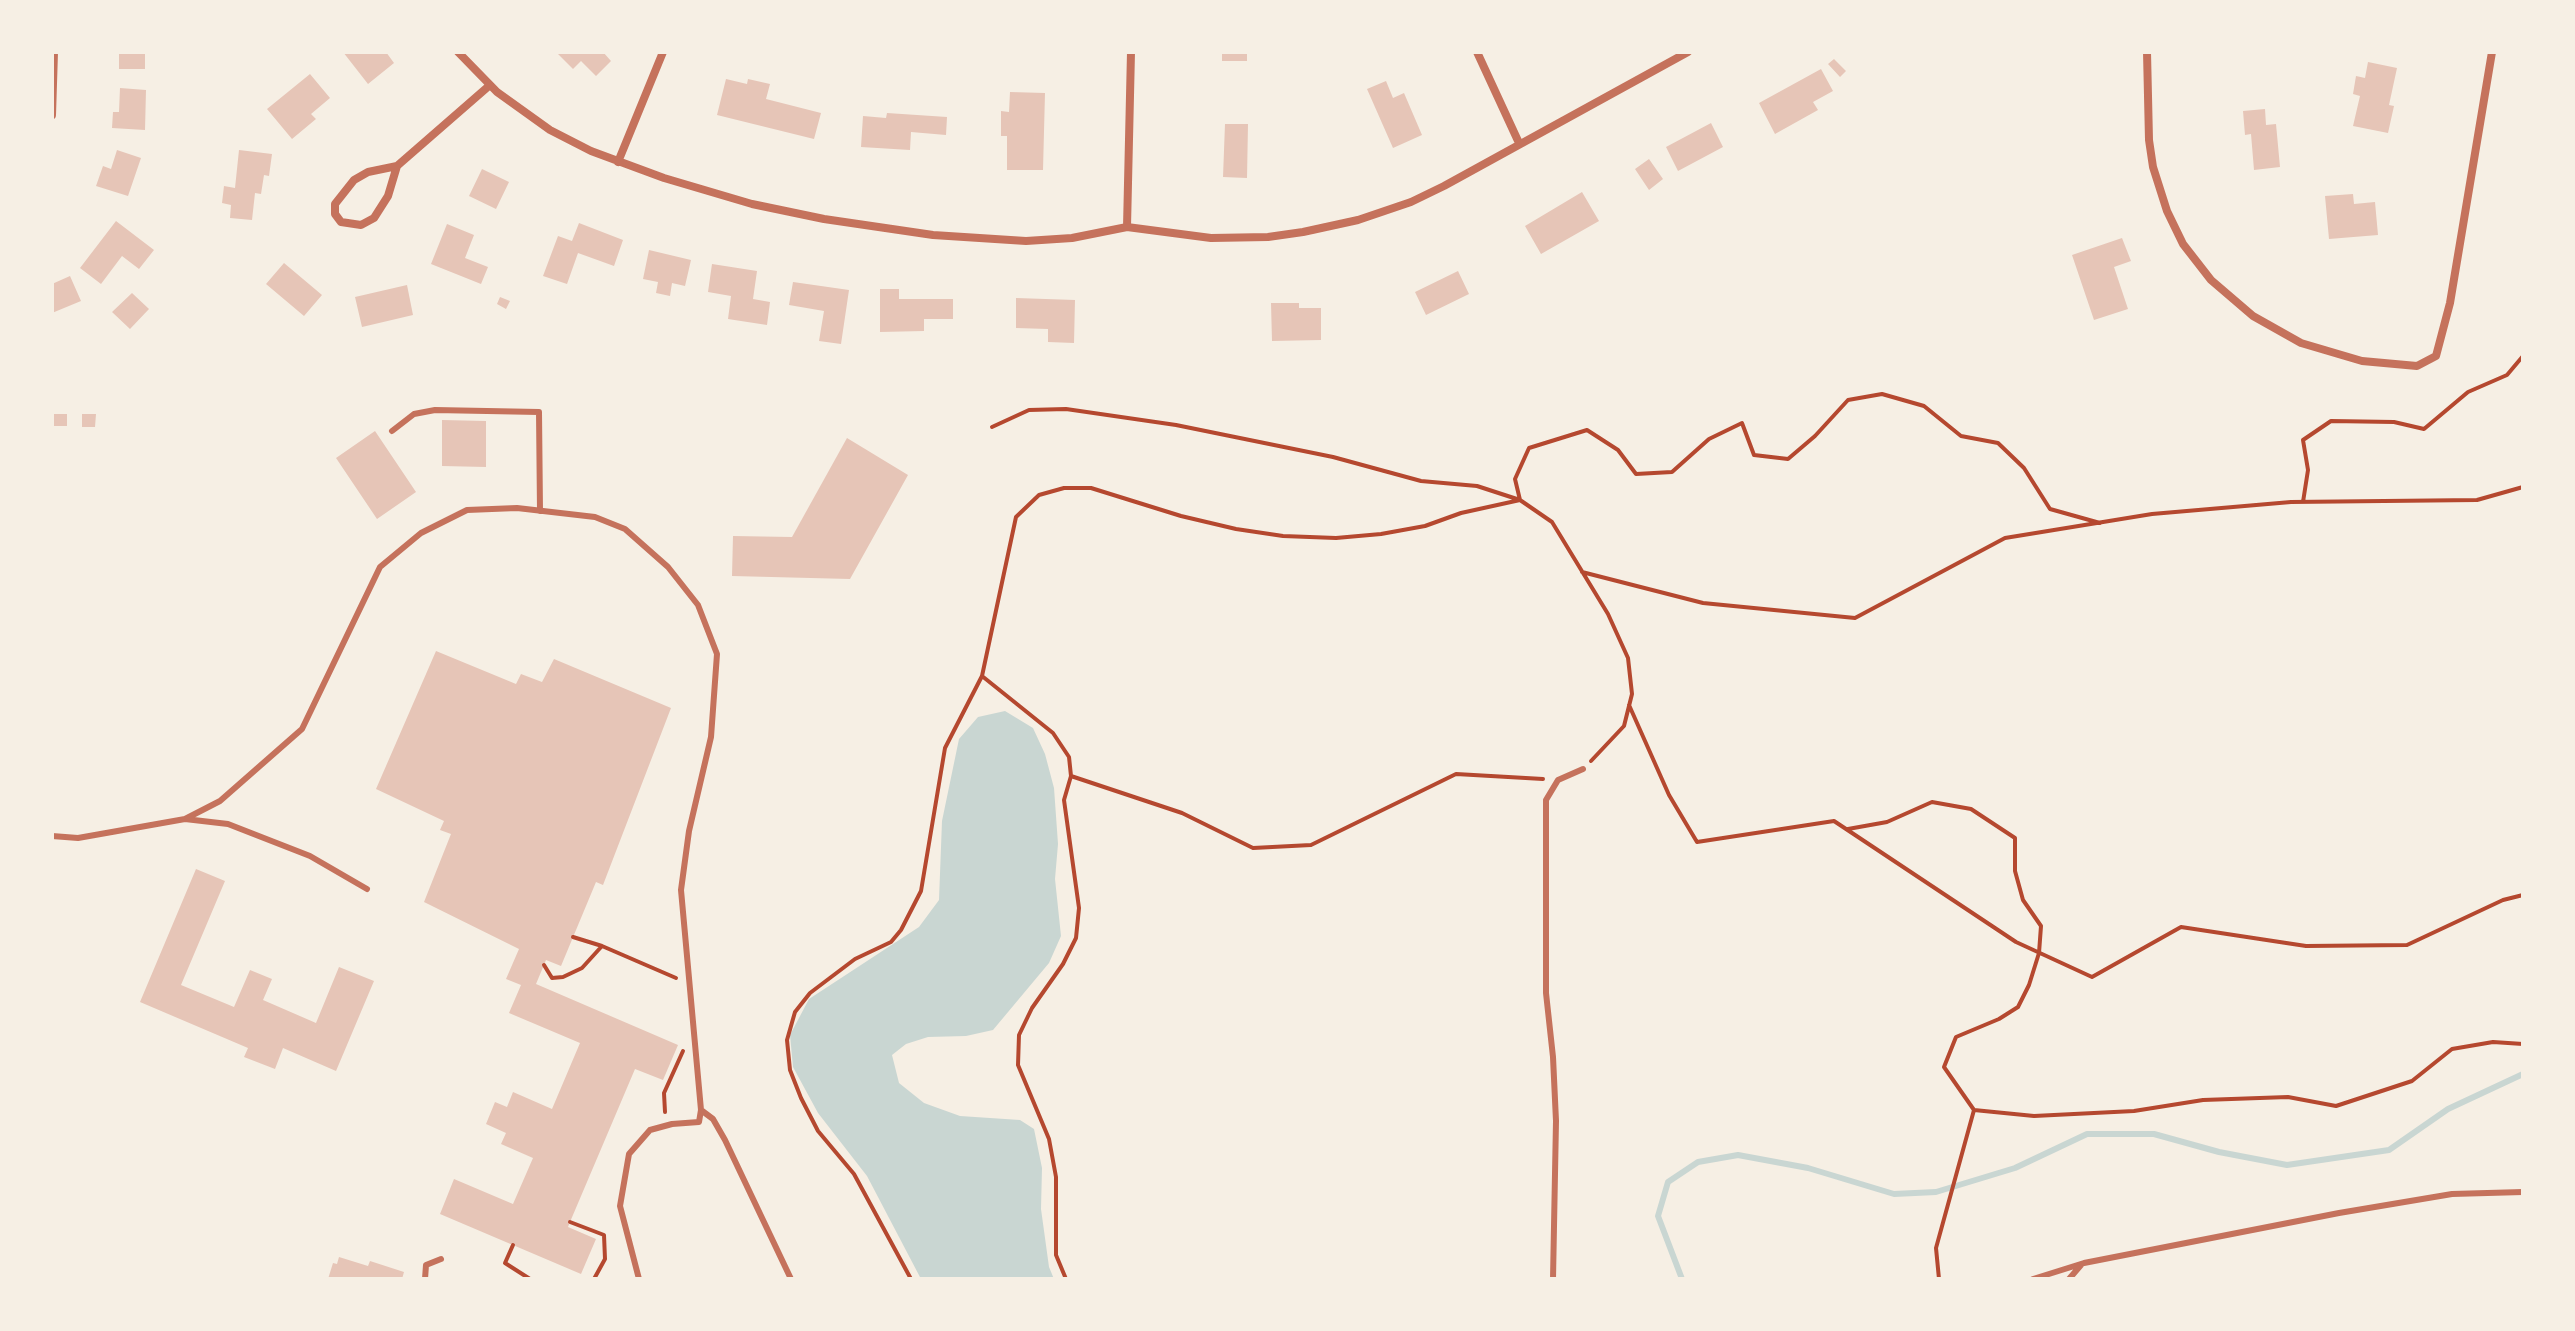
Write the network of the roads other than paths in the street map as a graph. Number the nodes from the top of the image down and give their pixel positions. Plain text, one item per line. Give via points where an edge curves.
1 (54, 52) edge
2 (458, 52) edge
3 (663, 52) edge
4 (1131, 52) edge
5 (1477, 52) edge
6 (1688, 52) edge
7 (2147, 52) edge
8 (2492, 52) edge
9 (490, 85) junction
10 (52, 115) edge
11 (1519, 143) junction
12 (618, 162) junction
13 (397, 166) junction
14 (1127, 227) junction
15 (392, 431) dead end
16 (540, 511) junction
17 (1583, 769) road end
18 (185, 819) junction
19 (52, 836) edge
20 (367, 889) dead end
21 (701, 1110) junction
22 (2523, 1192) edge
23 (441, 1259) dead end
24 (2084, 1263) junction
25 (425, 1279) edge
26 (639, 1279) edge
27 (791, 1279) edge
28 (1553, 1279) edge
29 (2033, 1279) edge
30 (2069, 1279) edge

1 - 10 street
2 - 9 street
3 - 12 street
4 - 14 street
5 - 11 street
6 - 11 street
7 - 8 street via 2153,167 2183,244 2211,280 2253,316 2301,343 2371,363 2408,366 2436,356 2463,233
9 - 12 street via 550,130
9 - 13 street
11 - 14 street via 1411,202 1332,227 1231,239
12 - 14 street via 752,204 888,229 1026,241
13 - 13 street via 354,180 335,204 341,222 361,225 374,218
15 - 16 lane via 414,414 435,410 539,412
16 - 18 lane via 467,510 421,533 380,567 302,729 220,801
16 - 21 lane via 595,517 625,529 668,567 698,605 717,654 711,737 681,890
17 - 28 lane via 1558,780 1546,800 1546,993 1556,1121
18 - 19 lane via 78,838
18 - 20 lane via 239,828 310,856
21 - 26 lane via 699,1122 650,1130 629,1154 620,1206
21 - 27 lane via 725,1140
22 - 24 lane via 2452,1194
23 - 25 lane via 426,1265
24 - 29 lane
24 - 30 lane

